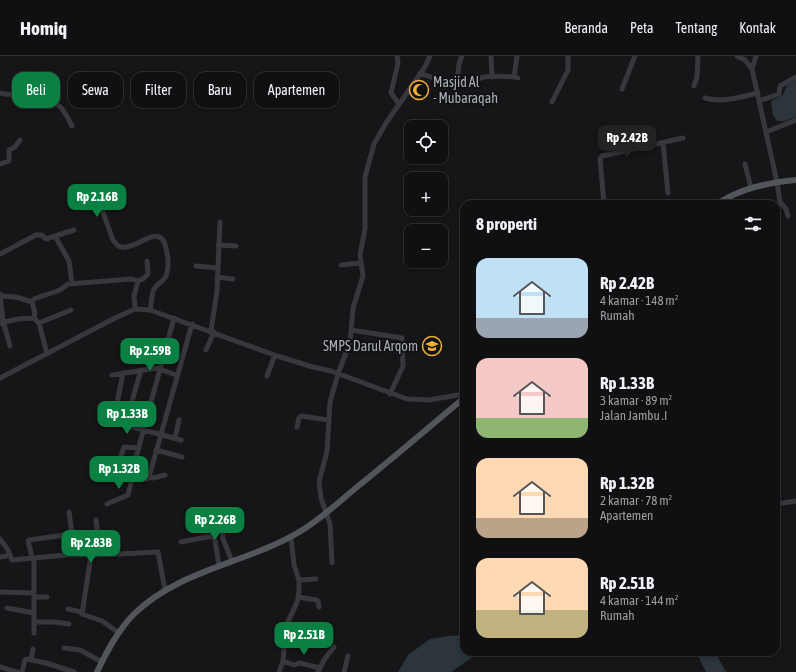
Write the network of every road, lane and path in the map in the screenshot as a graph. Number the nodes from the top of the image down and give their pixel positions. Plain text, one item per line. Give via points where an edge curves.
1 (397, 56) edge
2 (430, 56) edge
3 (462, 56) edge
4 (491, 56) edge
5 (517, 56) edge
6 (568, 56) edge
7 (635, 56) edge
8 (698, 56) edge
9 (737, 56) edge
10 (756, 56) edge
11 (752, 69) junction
12 (420, 74) junction
13 (492, 77) junction
14 (796, 77) edge
15 (457, 82) junction
16 (694, 86) dead end
17 (622, 89) dead end
18 (0, 94) edge
19 (758, 94) junction
20 (705, 98) dead end
21 (759, 101) junction
22 (552, 102) dead end
23 (399, 104) junction
24 (796, 120) edge
25 (72, 126) dead end
26 (766, 132) junction
27 (684, 138) dead end
28 (20, 140) dead end
29 (663, 142) junction
30 (0, 164) edge
31 (744, 164) dead end
32 (796, 180) edge
33 (777, 182) junction
34 (751, 188) junction
35 (668, 193) dead end
36 (97, 196) dead end
37 (604, 200) edge
38 (724, 200) edge
39 (780, 200) edge
40 (780, 202) edge
41 (788, 216) dead end
42 (220, 222) dead end
43 (74, 230) dead end
44 (55, 236) junction
45 (218, 245) junction
46 (236, 246) dead end
47 (0, 254) edge
48 (147, 261) dead end
49 (361, 263) junction
50 (341, 265) dead end
51 (196, 266) dead end
52 (217, 268) junction
53 (217, 277) junction
54 (233, 279) dead end
55 (138, 281) junction
56 (72, 283) junction
57 (1, 295) edge
58 (32, 302) junction
59 (135, 309) junction
60 (71, 310) dead end
61 (150, 310) junction
62 (172, 317) junction
63 (34, 318) junction
64 (2, 322) edge
65 (39, 323) junction
66 (192, 324) junction
67 (351, 330) junction
68 (213, 332) junction
69 (10, 346) dead end
70 (206, 350) dead end
71 (47, 354) junction
72 (275, 355) junction
73 (158, 369) junction
74 (141, 370) junction
75 (123, 373) junction
76 (338, 374) junction
77 (112, 375) dead end
78 (176, 375) junction
79 (267, 376) dead end
80 (0, 378) edge
81 (390, 394) junction
82 (460, 395) edge
83 (460, 401) edge
84 (130, 408) junction
85 (136, 410) dead end
86 (179, 420) dead end
87 (328, 420) junction
88 (117, 423) dead end
89 (296, 427) dead end
90 (143, 431) junction
91 (160, 434) junction
92 (175, 438) junction
93 (181, 440) dead end
94 (139, 448) junction
95 (156, 450) junction
96 (182, 457) dead end
97 (120, 459) dead end
98 (165, 475) dead end
99 (149, 477) junction
100 (132, 479) junction
101 (796, 501) edge
102 (780, 503) edge
103 (107, 504) dead end
104 (69, 512) dead end
105 (326, 513) junction
106 (221, 514) dead end
107 (96, 520) dead end
108 (72, 534) junction
109 (291, 537) junction
110 (0, 541) edge
111 (181, 542) dead end
112 (75, 555) junction
113 (91, 555) junction
114 (100, 555) junction
115 (6, 556) dead end
116 (0, 557) edge
117 (33, 558) junction
118 (232, 561) junction
119 (332, 563) dead end
120 (219, 566) junction
121 (316, 579) dead end
122 (299, 580) junction
123 (166, 590) junction
124 (0, 592) edge
125 (34, 595) junction
126 (47, 597) dead end
127 (298, 597) junction
128 (319, 607) dead end
129 (7, 608) dead end
130 (68, 609) dead end
131 (81, 612) junction
132 (34, 613) junction
133 (34, 622) junction
134 (69, 624) dead end
135 (119, 633) junction
136 (34, 634) dead end
137 (334, 647) dead end
138 (64, 648) dead end
139 (33, 649) dead end
140 (348, 656) dead end
141 (31, 659) junction
142 (283, 661) junction
143 (102, 662) junction
144 (0, 667) edge
145 (319, 670) edge
146 (13, 672) edge
147 (17, 672) edge
148 (22, 672) edge
149 (74, 672) edge
150 (97, 672) edge
151 (279, 672) edge
152 (344, 672) edge

1 - 23 street via 398,63 391,93
2 - 12 street
3 - 15 street
4 - 13 street
5 - 13 street via 516,77
6 - 22 street via 568,70
7 - 17 street
8 - 16 street
9 - 11 street via 745,60
10 - 11 street
11 - 19 street
12 - 15 street via 435,80
12 - 23 street
13 - 15 street
14 - 21 street via 780,86 779,94
18 - 25 street via 56,102
19 - 20 street via 724,100
19 - 21 street
21 - 26 street
23 - 49 street via 380,132 370,155 365,177 365,224 360,252
24 - 26 street
26 - 33 street
27 - 29 street
28 - 30 street via 15,147 8,150 9,161
29 - 35 street
29 - 37 street via 602,156 600,159
31 - 34 street
32 - 33 main road
33 - 34 main road
33 - 39 street
34 - 38 main road
36 - 61 street via 113,240 118,246 128,248 153,236 159,237 165,243 168,256 167,274 165,280 154,289
40 - 41 street
42 - 45 street
43 - 44 street
44 - 47 street via 45,239 42,235 36,235
44 - 56 street via 69,261
45 - 46 street
45 - 52 street
48 - 55 street via 148,274
49 - 50 street
49 - 67 street via 363,276 353,308
51 - 52 street
52 - 53 street
53 - 54 street
53 - 68 street
55 - 56 street via 126,279
55 - 59 street via 133,299
56 - 58 street
57 - 58 street
57 - 64 street
58 - 63 street
59 - 61 street
59 - 71 street
60 - 65 street
61 - 62 street
62 - 66 street
62 - 73 street
63 - 64 street
63 - 65 street
64 - 69 street
65 - 71 street
66 - 68 street
66 - 78 street
67 - 76 street via 350,342
67 - 81 street via 402,338 403,366
68 - 70 street
68 - 72 street
71 - 80 street
72 - 76 street
72 - 79 street
73 - 74 street
73 - 78 street
73 - 90 street
74 - 75 street
74 - 84 street
75 - 77 street
75 - 84 street via 116,403
76 - 81 street
76 - 87 street
78 - 91 street
81 - 82 street via 418,400
83 - 105 main road
84 - 85 street
86 - 92 street
87 - 89 street via 301,416
87 - 105 street via 327,451 320,482 321,498
88 - 90 street
90 - 91 street
90 - 94 street
91 - 92 street
91 - 95 street
92 - 93 street
94 - 97 street via 124,447
94 - 100 street
95 - 96 street
95 - 99 street
98 - 99 street
99 - 100 street
100 - 103 street via 128,495
101 - 102 street
104 - 108 street
105 - 109 main road
105 - 119 street via 330,524
106 - 118 street via 223,539
107 - 114 street
108 - 112 street
108 - 117 street via 29,540
109 - 118 main road
109 - 122 street via 294,565
110 - 117 street via 12,560
111 - 120 street via 212,536 215,540
112 - 113 street
112 - 117 street
113 - 114 street
113 - 131 street
114 - 123 street via 158,552
115 - 116 street
117 - 125 street
118 - 120 main road
120 - 123 main road
121 - 122 street
122 - 127 street
123 - 135 main road via 133,615
124 - 125 street
125 - 126 street
125 - 132 street
127 - 128 street via 316,600
127 - 142 street via 286,626
129 - 132 street
130 - 131 street
131 - 135 street via 107,624
132 - 133 street
133 - 134 street
133 - 136 street
135 - 143 main road
137 - 145 street
138 - 143 street via 80,650
139 - 141 street
140 - 152 street
141 - 148 street via 25,660
141 - 149 street
142 - 145 street via 294,665 300,663
142 - 151 street
143 - 150 main road
144 - 146 street
146 - 147 street

